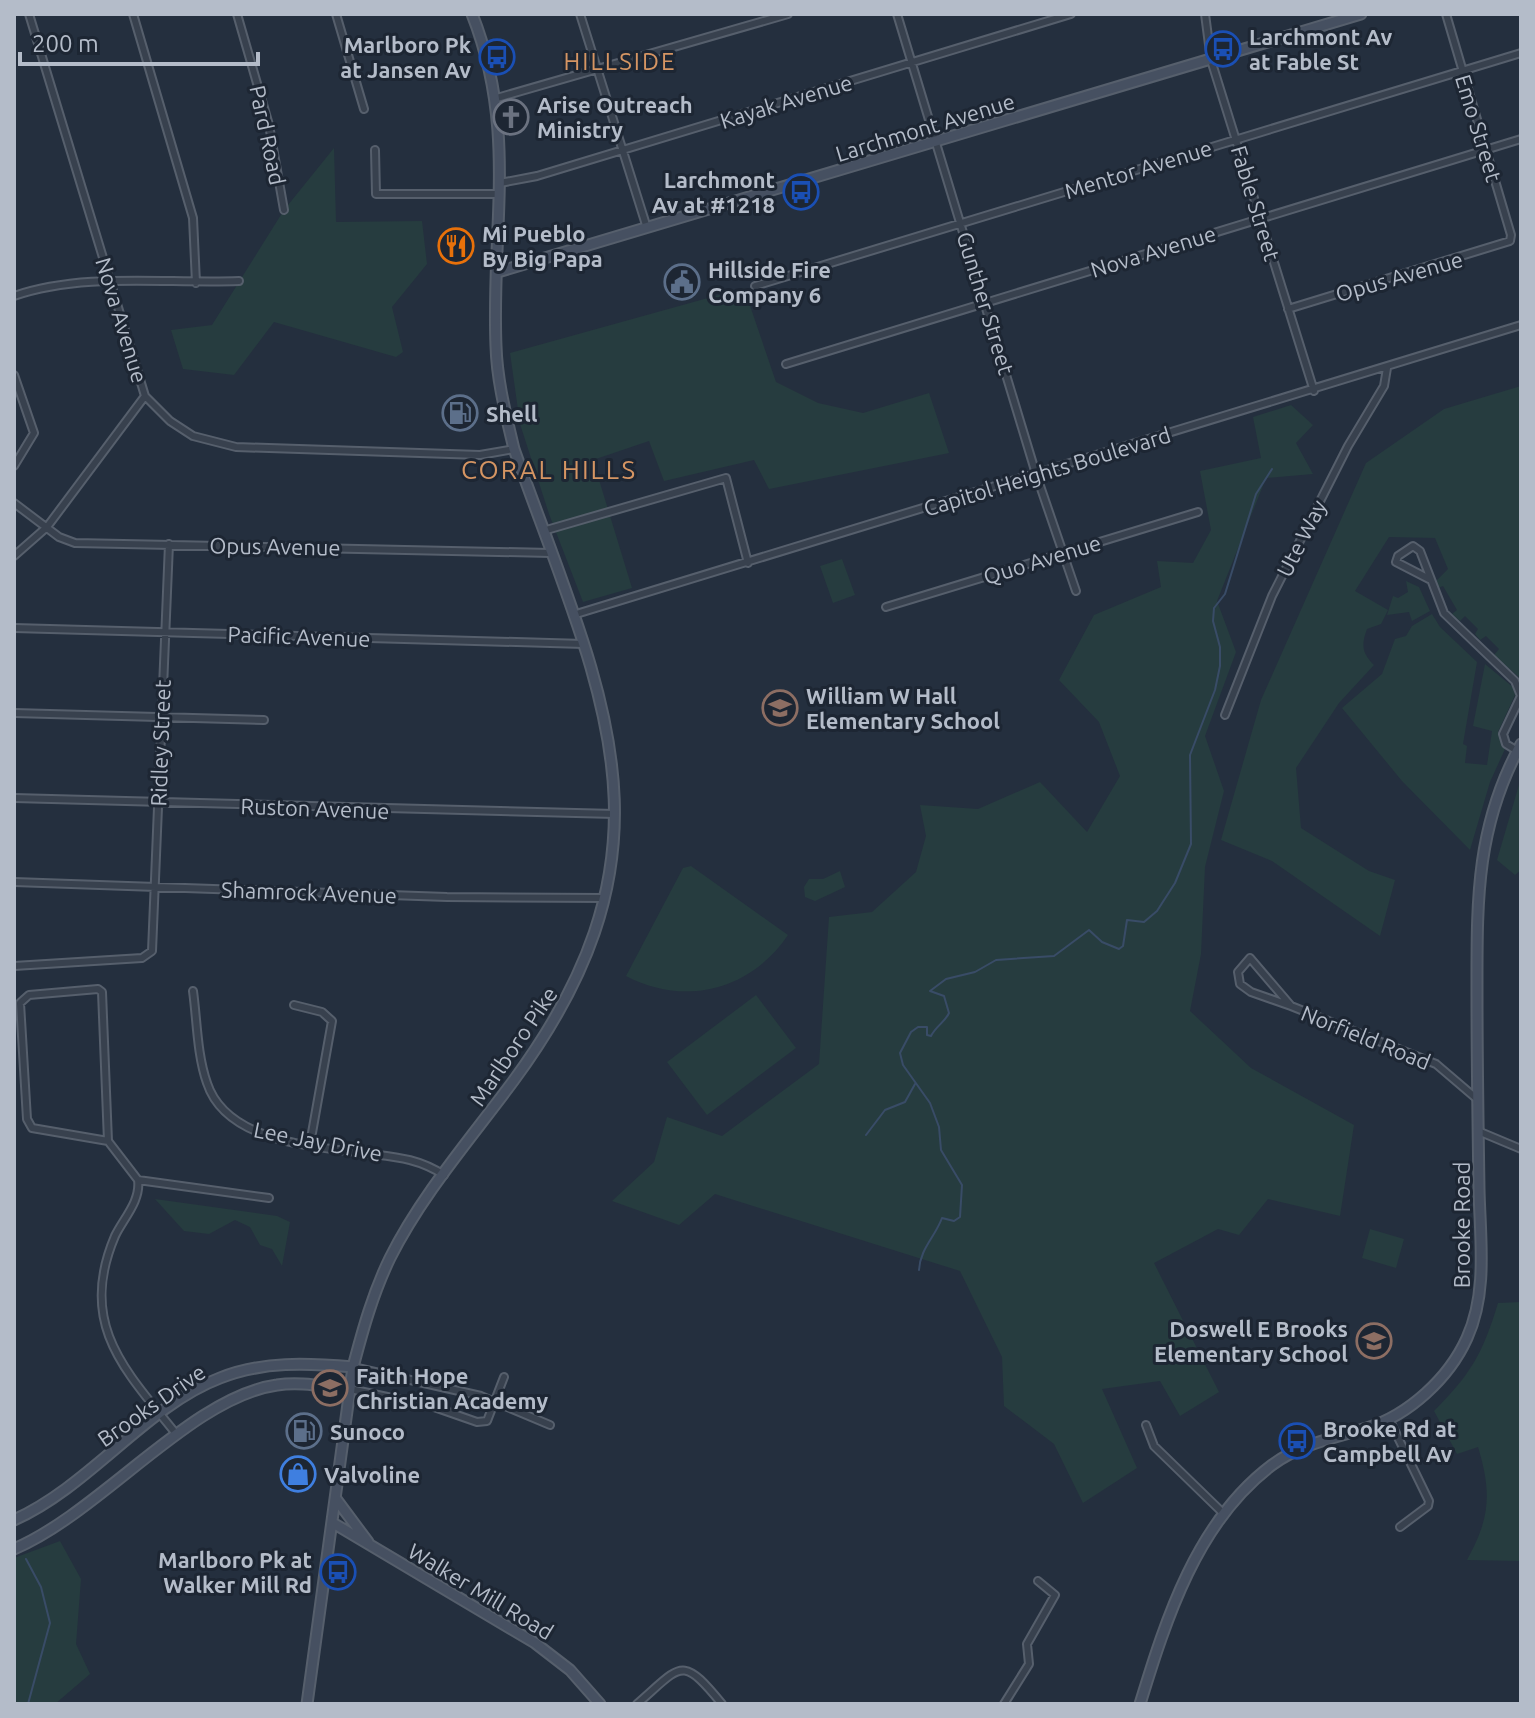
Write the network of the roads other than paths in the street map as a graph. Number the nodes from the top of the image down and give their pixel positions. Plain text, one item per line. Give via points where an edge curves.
1 (29, 14) edge
2 (133, 14) edge
3 (237, 14) edge
4 (336, 14) edge
5 (472, 14) edge
6 (580, 14) edge
7 (788, 14) edge
8 (897, 14) edge
9 (1071, 14) edge
10 (1205, 14) edge
11 (1361, 14) edge
12 (1446, 14) edge
13 (1521, 53) edge
14 (1211, 60) junction
15 (913, 63) junction
16 (599, 71) junction
17 (1461, 71) junction
18 (497, 98) junction
19 (364, 109) dead end
20 (1521, 139) edge
21 (1236, 140) junction
22 (937, 143) junction
23 (375, 150) dead end
24 (623, 150) junction
25 (1486, 150) junction
26 (500, 188) junction
27 (284, 210) dead end
28 (1260, 218) junction
29 (961, 223) junction
30 (647, 230) junction
31 (1510, 241) joint
32 (498, 272) junction
33 (239, 281) dead end
34 (111, 283) junction
35 (196, 283) junction
36 (755, 286) dead end
37 (14, 296) edge
38 (985, 303) junction
39 (1288, 309) junction
40 (1521, 325) edge
41 (786, 364) dead end
42 (1387, 368) junction
43 (14, 375) edge
44 (1314, 391) junction
45 (145, 396) junction
46 (514, 449) junction
47 (14, 466) edge
48 (1036, 474) junction
49 (14, 503) edge
50 (1198, 512) dead end
51 (47, 527) junction
52 (543, 531) junction
53 (169, 544) junction
54 (551, 553) junction
55 (1061, 553) junction
56 (14, 556) edge
57 (748, 563) junction
58 (1429, 579) junction
59 (1076, 591) dead end
60 (886, 607) dead end
61 (573, 615) junction
62 (14, 628) edge
63 (164, 633) junction
64 (584, 644) junction
65 (14, 713) edge
66 (1225, 715) dead end
67 (161, 718) junction
68 (264, 720) dead end
69 (1520, 749) edge
70 (14, 798) edge
71 (158, 803) junction
72 (615, 814) junction
73 (14, 882) edge
74 (154, 886) junction
75 (605, 898) junction
76 (14, 966) edge
77 (193, 991) dead end
78 (294, 1005) dead end
79 (1291, 1006) junction
80 (1477, 1099) junction
81 (1478, 1131) junction
82 (108, 1141) junction
83 (310, 1144) junction
84 (1521, 1149) edge
85 (444, 1175) junction
86 (138, 1180) junction
87 (269, 1198) dead end
88 (353, 1367) junction
89 (504, 1377) dead end
90 (350, 1389) junction
91 (493, 1401) junction
92 (161, 1415) junction
93 (1389, 1419) junction
94 (550, 1425) dead end
95 (1146, 1425) dead end
96 (177, 1435) junction
97 (336, 1499) junction
98 (1224, 1514) junction
99 (14, 1520) edge
100 (333, 1523) junction
101 (1400, 1527) dead end
102 (373, 1548) junction
103 (14, 1549) edge
104 (1038, 1581) dead end
105 (307, 1704) edge
106 (600, 1704) edge
107 (637, 1704) edge
108 (722, 1704) edge
109 (1004, 1704) edge
110 (1140, 1704) edge

1 - 34 street, Nova Avenue
2 - 35 street via 193,218
3 - 27 street, Pard Road via 263,103
4 - 19 street
5 - 18 street, Marlboro Pike
6 - 16 street
7 - 16 street
8 - 15 street, Gunther Street
9 - 15 street, Kayak Avenue
10 - 14 street, Fable Street
11 - 14 street, Larchmont Avenue
12 - 17 street, Emo Street
13 - 17 street, Mentor Avenue
14 - 21 street, Fable Street
14 - 22 street, Larchmont Avenue
15 - 22 street, Gunther Street
15 - 24 street, Kayak Avenue
16 - 18 street
16 - 24 street
17 - 21 street, Mentor Avenue
17 - 25 street, Emo Street
18 - 26 street, Marlboro Pike
20 - 25 street, Nova Avenue
21 - 28 street, Fable Street
21 - 29 street, Mentor Avenue
22 - 29 street, Gunther Street
22 - 30 street, Larchmont Avenue
23 - 26 street, Kayak Avenue via 376,194
24 - 26 street, Kayak Avenue
24 - 30 street
25 - 28 street, Nova Avenue
25 - 31 street, Emo Street
26 - 32 street, Marlboro Pike
28 - 38 street, Nova Avenue
28 - 39 street, Fable Street
29 - 36 street, Mentor Avenue
29 - 38 street, Gunther Street
30 - 32 street, Larchmont Avenue
31 - 39 street, Opus Avenue
32 - 46 street, Marlboro Pike via 496,349
33 - 35 street
34 - 35 street
34 - 37 street via 45,287
34 - 45 street, Nova Avenue
38 - 41 street, Nova Avenue
38 - 48 street, Gunther Street
39 - 44 street, Fable Street
40 - 42 street, Capitol Heights Boulevard
42 - 44 street, Capitol Heights Boulevard
42 - 66 street, Ute Way via 1384,386 1272,596
43 - 47 street via 34,433
44 - 48 street, Capitol Heights Boulevard
45 - 46 street, Nova Avenue via 193,436 236,447 480,455
45 - 51 street
46 - 52 street, Marlboro Pike
48 - 55 street, Gunther Street
48 - 57 street, Capitol Heights Boulevard
49 - 51 street, Opus Avenue
50 - 55 street, Quo Avenue
51 - 53 street, Opus Avenue via 75,543
51 - 56 street
52 - 54 street, Marlboro Pike
52 - 57 street via 726,478
53 - 54 street, Opus Avenue
53 - 63 street, Ridley Street
54 - 61 street, Marlboro Pike
55 - 59 street, Gunther Street
55 - 60 street, Quo Avenue
57 - 61 street, Capitol Heights Boulevard
58 - 58 street via 1413,546 1398,556 1396,562 1403,568
58 - 69 street via 1444,613 1520,689 1503,734 1506,744
61 - 64 street, Marlboro Pike
62 - 63 street, Pacific Avenue
63 - 64 street, Pacific Avenue
63 - 67 street, Ridley Street
64 - 72 street, Marlboro Pike via 609,730
65 - 67 street
67 - 68 street
67 - 71 street, Ridley Street
69 - 80 street, Brooke Road via 1487,827 1479,863
70 - 71 street, Ruston Avenue
71 - 72 street, Ruston Avenue
71 - 74 street, Ridley Street
72 - 75 street, Marlboro Pike
73 - 74 street, Shamrock Avenue
74 - 75 street, Shamrock Avenue
74 - 76 street, Ridley Street via 152,953 146,958
75 - 85 street, Marlboro Pike via 585,960 558,1015
77 - 83 street, Lee Jay Drive via 205,1080 218,1104 242,1126
78 - 83 street via 322,1012 332,1021
79 - 79 street, Norfield Road via 1240,984 1238,972 1250,958
79 - 80 street, Norfield Road via 1436,1064
80 - 81 street, Brooke Road
81 - 84 street
81 - 93 street, Brooke Road via 1481,1273 1474,1319 1450,1368
82 - 82 street via 102,992 29,995 20,1004 29,1124
82 - 86 street
83 - 85 street, Lee Jay Drive via 409,1157
85 - 88 street, Marlboro Pike via 390,1258 367,1313
86 - 87 street
86 - 92 street via 136,1198 108,1257 102,1311 118,1360
88 - 90 street, Marlboro Pike
88 - 91 street, Brooks Drive
88 - 92 street, Brooks Drive via 297,1363 255,1368 217,1379
89 - 91 street
90 - 91 street, Brooks Drive via 477,1422 487,1421
90 - 96 street, Brooks Drive via 275,1385 227,1403
90 - 97 street, Marlboro Pike
91 - 94 street
92 - 96 street
92 - 99 street, Brooks Drive via 78,1482
93 - 98 street, Brooke Road via 1290,1455 1248,1485
93 - 101 street via 1429,1501
95 - 98 street via 1154,1446
96 - 103 street, Brooks Drive via 81,1512
97 - 100 street, Marlboro Pike
97 - 102 street
98 - 110 street, Brooke Road via 1180,1591
100 - 102 street, Walker Mill Road
100 - 105 street, Marlboro Pike
102 - 106 street, Walker Mill Road via 535,1643 570,1670
104 - 109 street via 1055,1595 1028,1642 1029,1664
107 - 108 street via 684,1669 697,1675

